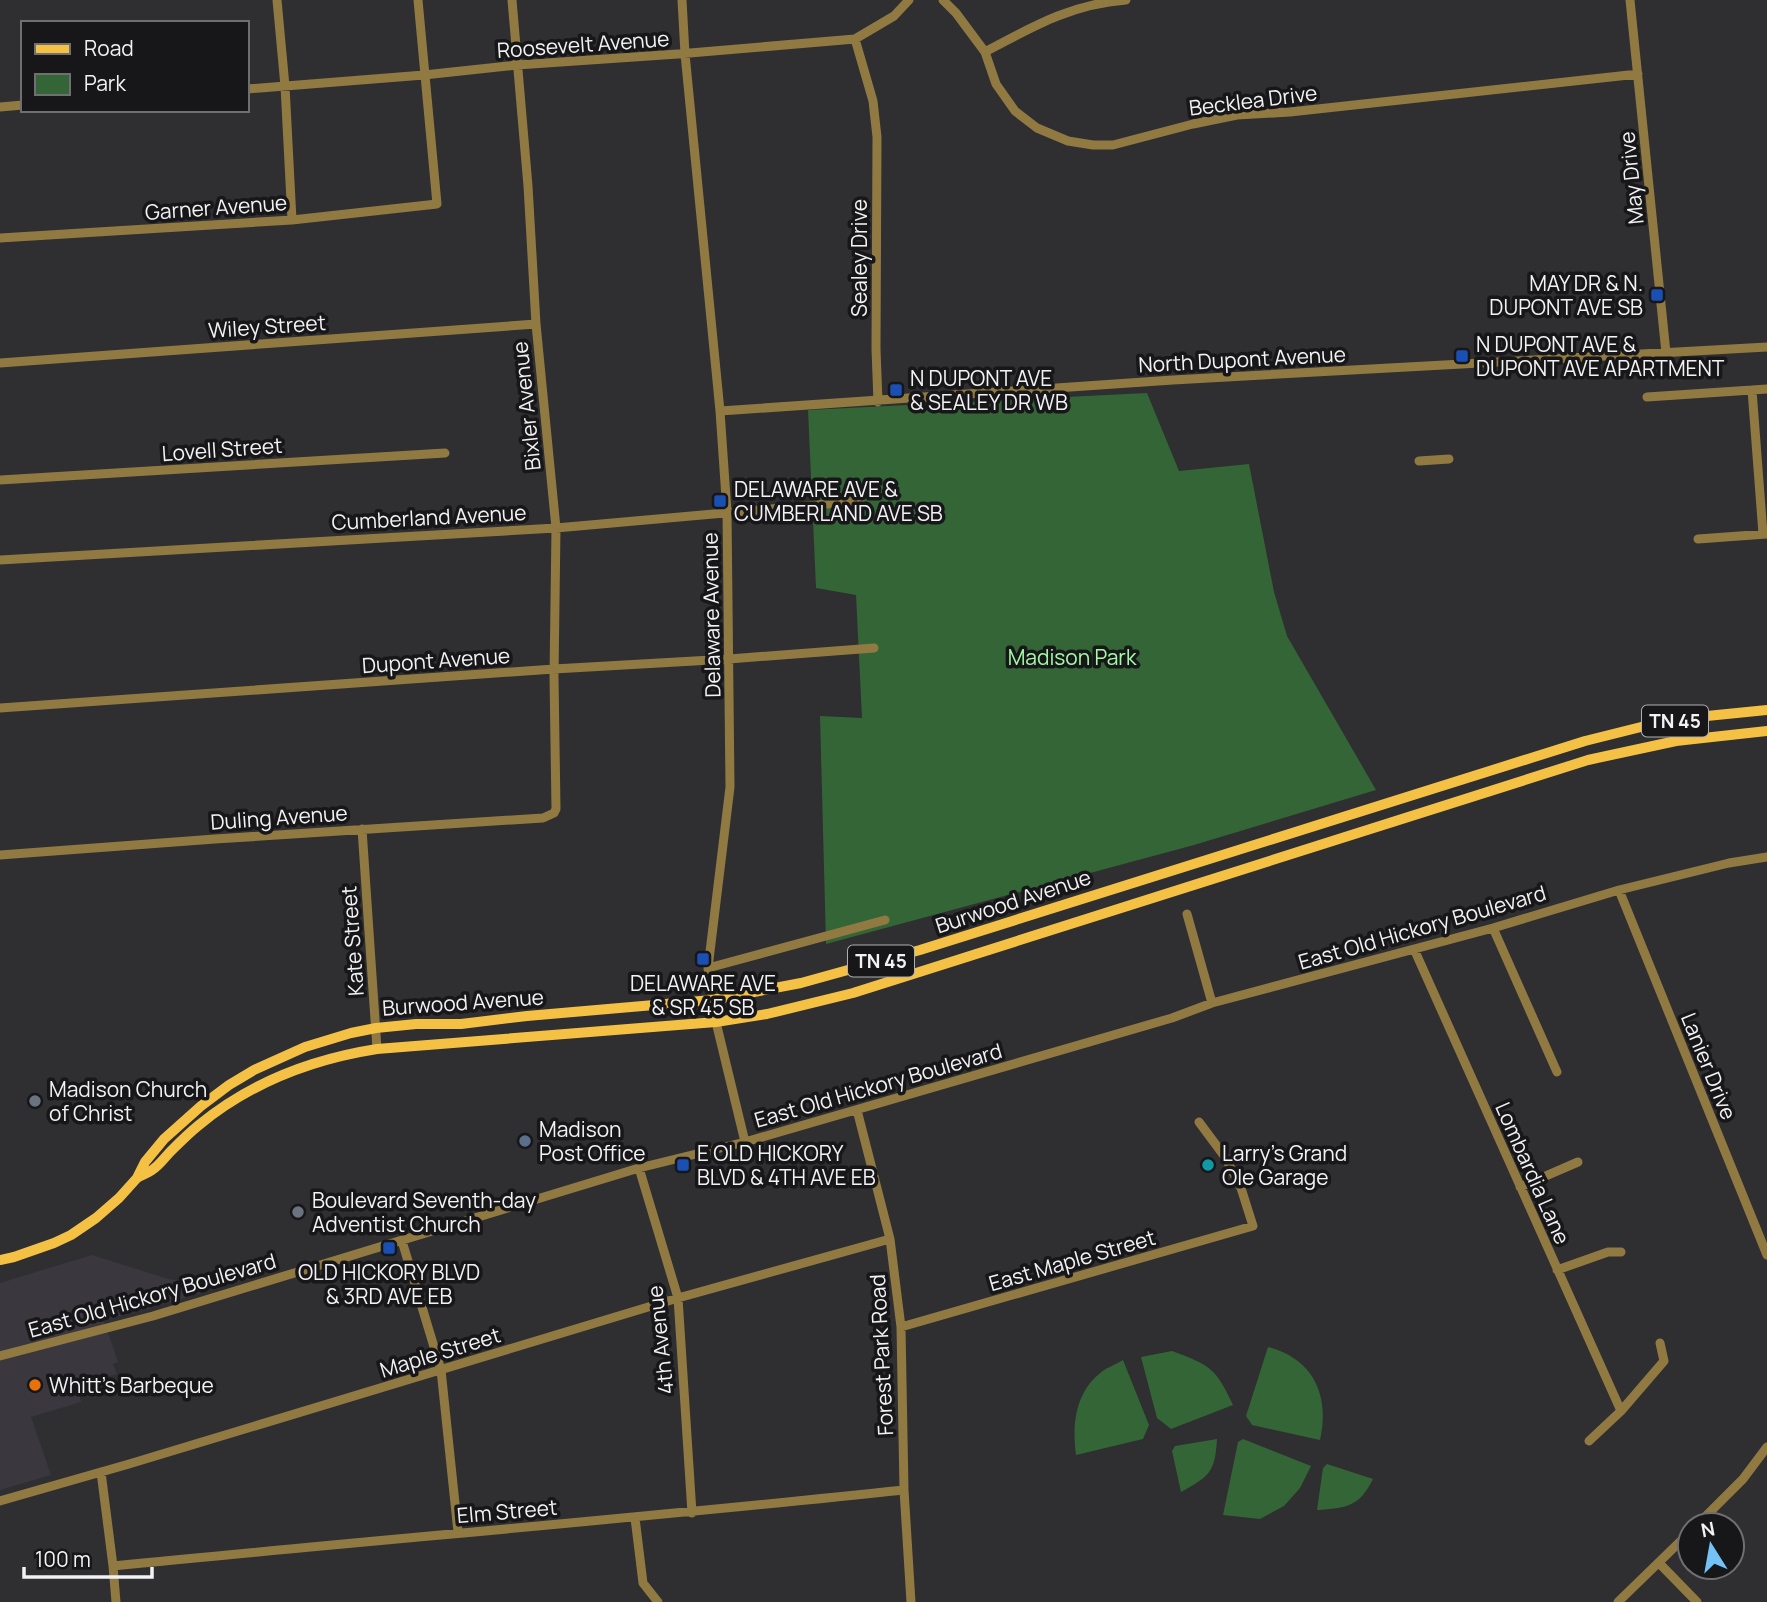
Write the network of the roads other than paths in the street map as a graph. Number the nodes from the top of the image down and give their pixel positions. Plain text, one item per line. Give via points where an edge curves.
1 (277, 0) edge
2 (418, 0) edge
3 (512, 0) edge
4 (682, 0) edge
5 (909, 0) edge
6 (943, 0) edge
7 (1126, 0) edge
8 (1630, 0) edge
9 (855, 39) junction
10 (985, 52) junction
11 (685, 54) junction
12 (517, 65) junction
13 (1638, 74) junction
14 (424, 75) junction
15 (285, 86) junction
16 (248, 89) edge
17 (21, 106) edge
18 (0, 107) edge
19 (292, 220) junction
20 (0, 238) edge
21 (536, 324) junction
22 (1767, 347) edge
23 (1666, 353) junction
24 (0, 363) edge
25 (1767, 389) edge
26 (1752, 390) junction
27 (1647, 397) dead end
28 (878, 402) junction
29 (720, 411) junction
30 (445, 453) dead end
31 (1449, 459) dead end
32 (1419, 461) dead end
33 (0, 480) edge
34 (860, 501) dead end
35 (727, 512) junction
36 (556, 528) junction
37 (1765, 534) edge
38 (1698, 538) dead end
39 (0, 560) edge
40 (874, 648) dead end
41 (729, 659) junction
42 (554, 669) junction
43 (0, 708) edge
44 (1767, 710) edge
45 (1767, 731) edge
46 (556, 808) joint
47 (362, 829) junction
48 (0, 855) edge
49 (1767, 857) edge
50 (1619, 890) junction
51 (1187, 914) dead end
52 (885, 920) dead end
53 (1493, 928) junction
54 (1414, 949) junction
55 (708, 968) junction
56 (712, 1000) junction
57 (1212, 1003) junction
58 (716, 1022) junction
59 (376, 1028) junction
60 (377, 1049) junction
61 (1558, 1072) dead end
62 (857, 1110) junction
63 (1199, 1122) dead end
64 (745, 1142) junction
65 (1578, 1162) dead end
66 (639, 1168) junction
67 (137, 1178) junction
68 (1520, 1186) junction
69 (890, 1239) junction
70 (402, 1241) junction
71 (1621, 1252) dead end
72 (1767, 1255) edge
73 (0, 1260) edge
74 (1557, 1270) junction
75 (678, 1298) junction
76 (901, 1327) junction
77 (1660, 1343) dead end
78 (0, 1356) edge
79 (441, 1370) junction
80 (1620, 1411) junction
81 (1590, 1440) dead end
82 (1767, 1447) edge
83 (101, 1472) junction
84 (904, 1490) junction
85 (0, 1501) edge
86 (1711, 1511) edge
87 (692, 1513) junction
88 (635, 1518) junction
89 (457, 1532) junction
90 (1676, 1546) edge
91 (1660, 1563) junction
92 (113, 1566) junction
93 (116, 1602) edge
94 (659, 1602) edge
95 (911, 1602) edge
96 (1618, 1602) edge
97 (1697, 1602) edge

1 - 15 street
2 - 14 street
3 - 12 street, Bixler Avenue
4 - 11 street, Delaware Avenue
5 - 9 street, Roosevelt Avenue via 894,16
6 - 10 street, Becklea Drive
7 - 10 street via 1080,7 1042,21
8 - 13 street, May Drive
9 - 11 street, Roosevelt Avenue
9 - 28 street, Sealey Drive via 868,80 877,137
10 - 13 street, Becklea Drive via 996,83 1015,111 1037,128 1068,141 1103,145 1237,115
11 - 12 street, Roosevelt Avenue
11 - 29 street, Delaware Avenue
12 - 14 street, Roosevelt Avenue
12 - 21 street, Bixler Avenue
13 - 23 street, May Drive
14 - 15 street, Roosevelt Avenue
14 - 19 street, Garner Avenue via 437,204
15 - 16 street, Roosevelt Avenue
15 - 19 street
17 - 18 street
19 - 20 street, Garner Avenue
21 - 24 street, Wiley Street
21 - 36 street, Bixler Avenue
22 - 23 street, North Dupont Avenue
23 - 28 street, North Dupont Avenue via 1425,371 1140,382
25 - 26 street
26 - 27 street
26 - 37 street
28 - 29 street, North Dupont Avenue
29 - 35 street, Delaware Avenue
30 - 33 street, Lovell Street
31 - 32 street
34 - 35 street, Cumberland Avenue
35 - 36 street, Cumberland Avenue
35 - 41 street, Delaware Avenue
36 - 39 street, Cumberland Avenue
36 - 42 street, Bixler Avenue
37 - 38 street
40 - 41 street, Dupont Avenue
41 - 42 street, Dupont Avenue
41 - 55 street, Delaware Avenue via 730,787
42 - 43 street, Dupont Avenue
42 - 46 street, Bixler Avenue
44 - 56 main road, Burwood Avenue / TN 45 via 1641,727 1585,741 920,950 800,983
45 - 58 main road, Burwood Avenue / TN 45 via 1676,741 1588,760 853,993
46 - 47 street, Duling Avenue via 543,818
47 - 48 street, Duling Avenue
47 - 59 street, Kate Street
49 - 50 street, East Old Hickory Boulevard
50 - 53 street, East Old Hickory Boulevard
50 - 72 street, Lanier Drive
51 - 57 street
52 - 55 street
53 - 54 street, East Old Hickory Boulevard
53 - 61 street
54 - 57 street, East Old Hickory Boulevard
54 - 68 street, Lombardia Lane
55 - 56 street, Delaware Avenue
56 - 58 street, Delaware Avenue
56 - 59 main road, Burwood Avenue / TN 45
57 - 62 street, East Old Hickory Boulevard
58 - 60 main road, Burwood Avenue / TN 45
58 - 64 street, Delaware Avenue
59 - 60 street, Kate Street
59 - 67 main road, Burwood Avenue / TN 45 via 305,1047 254,1070 201,1106 164,1139
60 - 67 main road, Burwood Avenue / TN 45 via 323,1061 269,1081 200,1124 153,1170
62 - 64 street, East Old Hickory Boulevard
62 - 69 street, Forest Park Road
63 - 76 street, East Maple Street via 1225,1157 1253,1226
64 - 66 street, East Old Hickory Boulevard
65 - 68 street
66 - 70 street, East Old Hickory Boulevard
66 - 75 street, 4th Avenue
67 - 73 main road, Burwood Avenue / TN 45 via 71,1235
68 - 74 street, Lombardia Lane
69 - 75 street, Maple Street
69 - 76 street, Forest Park Road
70 - 78 street, East Old Hickory Boulevard via 153,1316
70 - 79 street
71 - 74 street via 1608,1252
74 - 80 street, Lombardia Lane
75 - 79 street, Maple Street
75 - 87 street, 4th Avenue
76 - 84 street, Forest Park Road
77 - 80 street via 1664,1361
79 - 83 street, Maple Street
79 - 89 street
80 - 81 street
82 - 86 street
83 - 85 street, Maple Street
83 - 92 street
84 - 87 street, Elm Street
84 - 95 street, Forest Park Road
87 - 88 street, Elm Street
88 - 89 street, Elm Street
88 - 94 street via 643,1583
89 - 92 street, Elm Street
90 - 91 street
91 - 96 street
91 - 97 street
92 - 93 street

